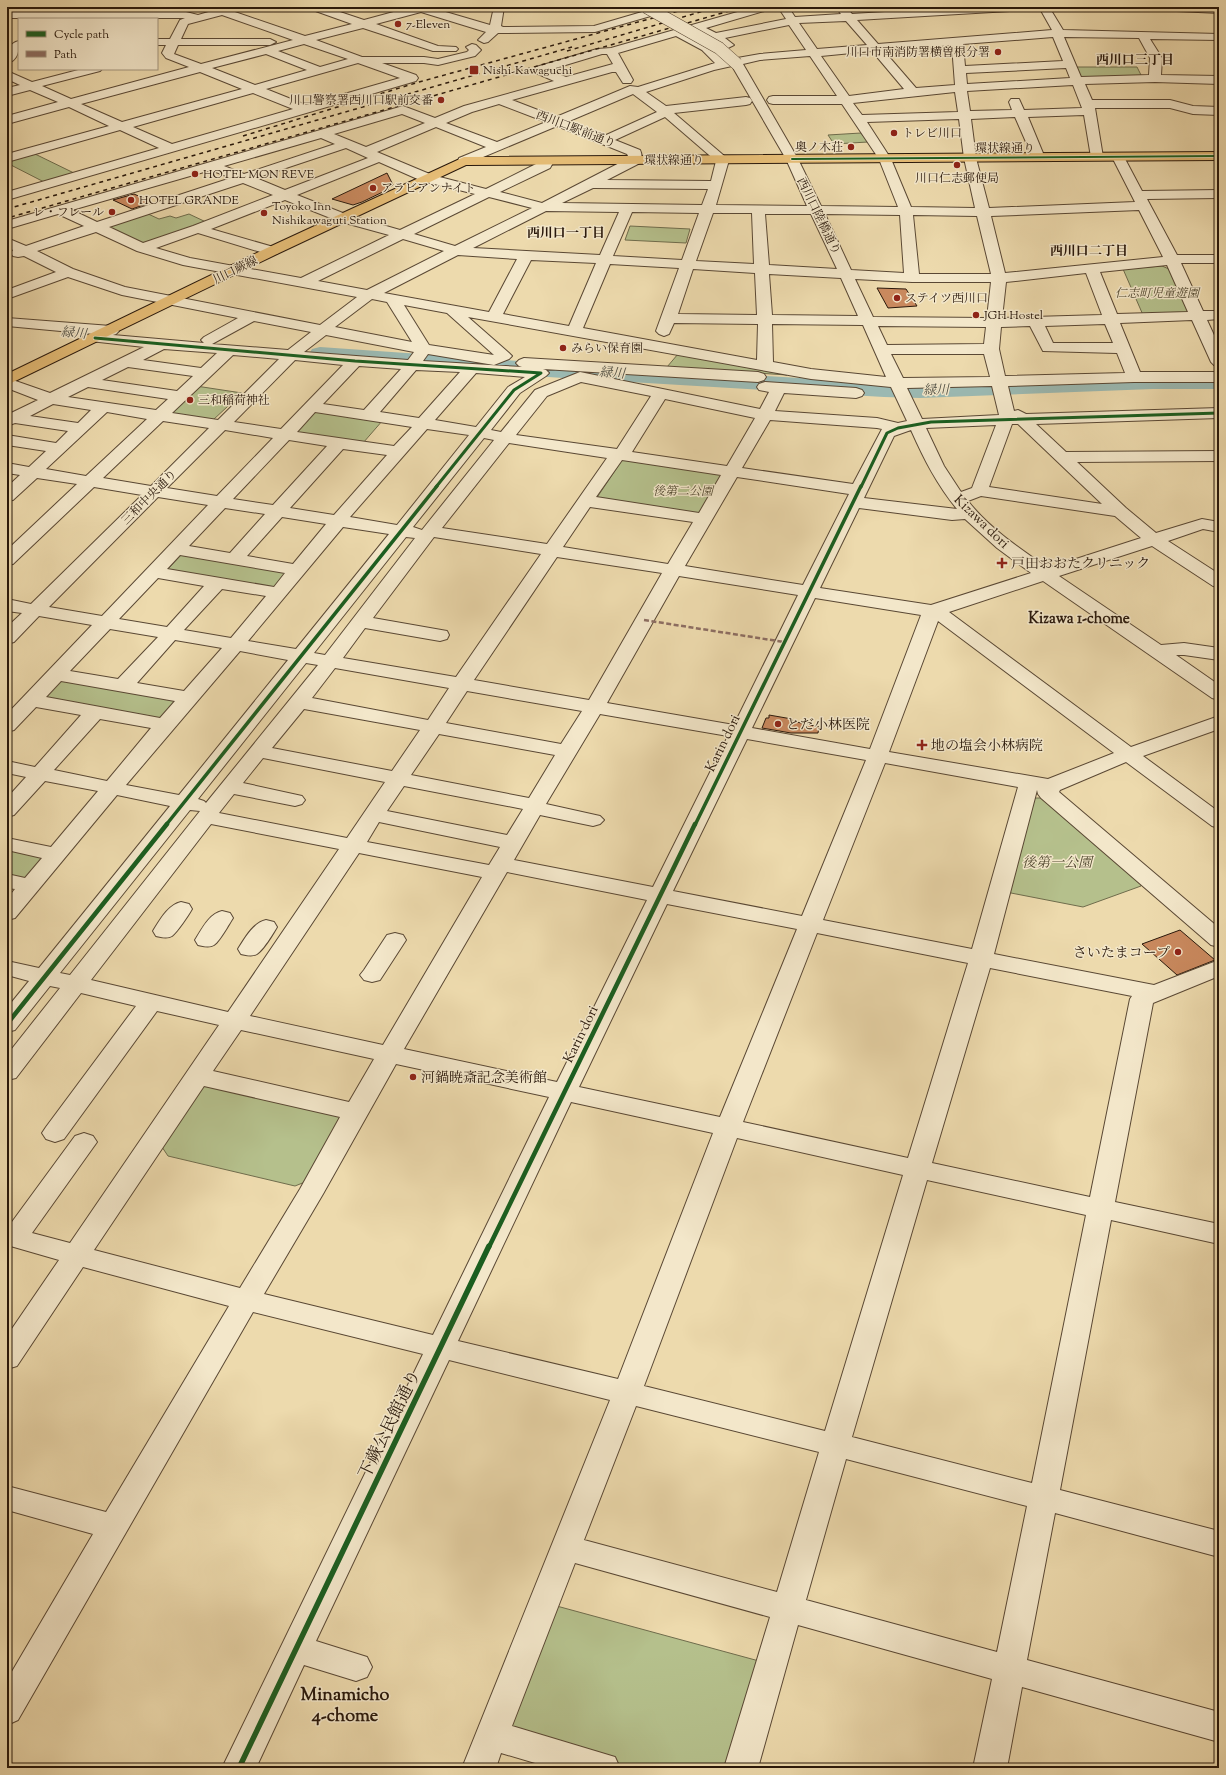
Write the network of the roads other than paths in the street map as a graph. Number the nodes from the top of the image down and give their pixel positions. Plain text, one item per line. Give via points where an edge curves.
1 (211, 7) edge
2 (237, 7) edge
3 (314, 7) edge
4 (499, 7) edge
5 (633, 7) edge
6 (666, 7) edge
7 (767, 7) edge
8 (783, 7) edge
9 (841, 7) edge
10 (1025, 7) edge
11 (1044, 7) edge
12 (1156, 7) edge
13 (1160, 7) edge
14 (422, 8) edge
15 (997, 8) edge
16 (939, 9) edge
17 (1219, 10) edge
18 (118, 11) edge
19 (222, 11) junction
20 (646, 11) edge
21 (42, 14) edge
22 (7, 15) edge
23 (848, 17) junction
24 (197, 18) junction
25 (792, 20) junction
26 (952, 21) dead end
27 (364, 24) junction
28 (697, 28) junction
29 (495, 30) junction
30 (678, 33) junction
31 (1059, 33) junction
32 (1143, 34) junction
33 (1161, 35) junction
34 (959, 36) junction
35 (714, 37) junction
36 (1219, 37) edge
37 (305, 40) junction
38 (7, 42) edge
39 (158, 42) edge
40 (174, 42) junction
41 (18, 43) edge
42 (18, 44) edge
43 (282, 46) junction
44 (472, 47) junction
45 (875, 48) junction
46 (266, 50) junction
47 (434, 50) junction
48 (611, 51) junction
49 (163, 53) edge
50 (812, 53) junction
51 (7, 60) edge
52 (358, 60) junction
53 (424, 60) junction
54 (742, 62) junction
55 (724, 64) junction
56 (1071, 64) junction
57 (199, 68) junction
58 (620, 68) junction
59 (92, 70) edge
60 (959, 70) junction
61 (319, 71) junction
62 (7, 75) edge
63 (757, 75) dead end
64 (1155, 78) junction
65 (1078, 80) junction
66 (1219, 80) edge
67 (566, 81) junction
68 (1007, 85) junction
69 (30, 86) junction
70 (765, 88) dead end
71 (961, 88) junction
72 (254, 89) junction
73 (635, 90) junction
74 (7, 92) edge
75 (913, 92) junction
76 (505, 100) junction
77 (773, 100) junction
78 (844, 100) junction
79 (746, 101) junction
80 (69, 103) junction
81 (305, 110) junction
82 (664, 110) junction
83 (1089, 111) junction
84 (1219, 111) edge
85 (1021, 113) junction
86 (964, 115) junction
87 (1105, 117) dead end
88 (770, 119) junction
89 (858, 119) junction
90 (7, 120) edge
91 (435, 122) junction
92 (556, 122) junction
93 (121, 126) junction
94 (322, 133) junction
95 (605, 140) junction
96 (347, 144) junction
97 (497, 147) junction
98 (172, 149) junction
99 (366, 152) junction
100 (1219, 156) edge
101 (1097, 157) junction
102 (1118, 157) junction
103 (7, 158) edge
104 (379, 158) junction
105 (970, 158) junction
106 (1039, 158) junction
107 (792, 159) junction
108 (885, 159) junction
109 (548, 160) junction
110 (634, 160) junction
111 (723, 160) junction
112 (464, 161) junction
113 (212, 166) junction
114 (242, 178) junction
115 (427, 178) junction
116 (590, 184) junction
117 (716, 185) junction
118 (7, 186) edge
119 (21, 192) junction
120 (488, 193) junction
121 (1219, 194) edge
122 (284, 195) junction
123 (7, 196) edge
124 (1141, 200) junction
125 (544, 207) junction
126 (627, 208) junction
127 (707, 209) junction
128 (758, 209) junction
129 (60, 210) junction
130 (816, 210) junction
131 (906, 211) junction
132 (983, 212) junction
133 (343, 218) junction
134 (7, 225) edge
135 (95, 227) junction
136 (198, 229) junction
137 (400, 235) junction
138 (7, 242) edge
139 (142, 248) junction
140 (24, 251) junction
141 (272, 251) junction
142 (458, 251) junction
143 (526, 255) junction
144 (7, 256) edge
145 (1219, 259) edge
146 (605, 260) junction
147 (1172, 260) junction
148 (688, 265) junction
149 (1091, 268) junction
150 (761, 269) junction
151 (233, 271) junction
152 (68, 272) junction
153 (847, 275) junction
154 (912, 278) junction
155 (999, 278) junction
156 (302, 283) junction
157 (370, 294) junction
158 (7, 295) edge
159 (393, 300) junction
160 (170, 301) junction
161 (453, 311) junction
162 (1219, 315) edge
163 (252, 316) junction
164 (1198, 316) junction
165 (494, 317) junction
166 (669, 318) junction
167 (1111, 319) junction
168 (765, 320) junction
169 (7, 322) edge
170 (869, 322) junction
171 (1036, 322) junction
172 (995, 323) junction
173 (323, 330) junction
174 (412, 330) junction
175 (574, 331) junction
176 (394, 332) dead end
177 (102, 334) junction
178 (209, 340) junction
179 (160, 344) junction
180 (658, 346) junction
181 (1122, 348) junction
182 (991, 349) junction
183 (229, 350) junction
184 (882, 350) junction
185 (296, 351) junction
186 (418, 357) junction
187 (494, 360) junction
188 (354, 361) junction
189 (126, 362) junction
190 (1219, 362) edge
191 (765, 366) junction
192 (472, 368) junction
193 (204, 373) junction
194 (811, 374) junction
195 (1219, 376) edge
196 (580, 377) junction
197 (1134, 377) junction
198 (7, 381) edge
199 (86, 382) junction
200 (1219, 386) edge
201 (779, 388) junction
202 (901, 389) junction
203 (1000, 390) junction
204 (661, 394) junction
205 (180, 396) junction
206 (51, 399) junction
207 (104, 407) junction
208 (311, 408) junction
209 (1219, 413) edge
210 (765, 415) junction
211 (160, 416) junction
212 (368, 416) junction
213 (11, 419) edge
214 (1006, 420) junction
215 (1023, 420) junction
216 (422, 424) junction
217 (917, 424) junction
218 (222, 425) junction
219 (81, 428) junction
220 (898, 428) junction
221 (480, 432) junction
222 (286, 434) junction
223 (505, 438) junction
224 (7, 440) edge
225 (339, 442) junction
226 (59, 448) junction
227 (398, 452) junction
228 (617, 455) junction
229 (1219, 456) edge
230 (1064, 457) junction
231 (7, 468) edge
232 (32, 472) junction
233 (732, 472) junction
234 (90, 482) junction
235 (979, 491) junction
236 (154, 492) junction
237 (7, 496) edge
238 (856, 496) junction
239 (586, 501) junction
240 (220, 503) junction
241 (964, 507) junction
242 (278, 512) junction
243 (1120, 512) junction
244 (704, 519) junction
245 (338, 521) junction
246 (1219, 527) edge
247 (402, 531) junction
248 (429, 533) junction
249 (1153, 539) junction
250 (14, 546) edge
251 (177, 549) junction
252 (553, 550) junction
253 (234, 559) junction
254 (7, 560) edge
255 (298, 570) junction
256 (674, 570) junction
257 (154, 572) junction
258 (1046, 574) junction
259 (1219, 582) edge
260 (217, 583) junction
261 (810, 591) junction
262 (278, 593) junction
263 (7, 605) edge
264 (36, 610) junction
265 (932, 611) junction
266 (106, 622) junction
267 (360, 622) junction
268 (172, 634) junction
269 (440, 634) dead end
270 (7, 638) edge
271 (235, 645) junction
272 (1157, 651) junction
273 (1219, 654) edge
274 (301, 657) junction
275 (330, 662) junction
276 (57, 674) junction
277 (463, 685) junction
278 (123, 686) junction
279 (1219, 694) edge
280 (188, 698) junction
281 (32, 700) junction
282 (299, 702) junction
283 (594, 708) junction
284 (95, 712) junction
285 (1219, 722) edge
286 (165, 725) junction
287 (7, 726) edge
288 (434, 727) junction
289 (739, 733) junction
290 (257, 751) junction
291 (567, 751) junction
292 (1129, 754) junction
293 (877, 757) junction
294 (7, 767) edge
295 (41, 774) junction
296 (400, 778) junction
297 (1039, 785) junction
298 (229, 787) junction
299 (112, 788) junction
300 (294, 800) dead end
301 (185, 802) junction
302 (534, 807) junction
303 (7, 811) edge
304 (209, 812) junction
305 (375, 815) junction
306 (594, 820) dead end
307 (1219, 822) edge
308 (513, 843) junction
309 (7, 844) edge
310 (353, 845) junction
311 (56, 854) junction
312 (498, 868) junction
313 (7, 881) edge
314 (30, 886) junction
315 (660, 896) junction
316 (181, 909) dead end
317 (7, 913) edge
318 (222, 918) dead end
319 (809, 925) junction
320 (266, 927) dead end
321 (164, 931) dead end
322 (206, 940) dead end
323 (395, 940) dead end
324 (1219, 940) edge
325 (249, 949) dead end
326 (981, 958) junction
327 (1219, 967) edge
328 (7, 968) edge
329 (372, 975) dead end
330 (44, 976) junction
331 (76, 984) junction
332 (1156, 993) junction
333 (151, 1002) junction
334 (235, 1020) junction
335 (7, 1024) edge
336 (390, 1054) junction
337 (7, 1072) edge
338 (198, 1076) junction
339 (564, 1092) junction
340 (356, 1112) junction
341 (728, 1128) junction
342 (55, 1134) dead end
343 (84, 1142) dead end
344 (919, 1168) junction
345 (1100, 1210) junction
346 (1219, 1234) edge
347 (11, 1236) edge
348 (76, 1256) junction
349 (246, 1300) junction
350 (440, 1349) junction
351 (7, 1358) edge
352 (627, 1393) junction
353 (836, 1446) junction
354 (7, 1498) edge
355 (1044, 1498) junction
356 (114, 1526) junction
357 (1219, 1544) edge
358 (566, 1548) junction
359 (788, 1610) junction
360 (296, 1649) junction
361 (356, 1667) dead end
362 (1010, 1669) junction
363 (7, 1710) edge
364 (1219, 1728) edge
365 (492, 1735) junction
366 (239, 1768) edge
367 (479, 1768) edge
368 (603, 1768) edge
369 (741, 1768) edge
370 (990, 1768) edge

1 - 19 street
2 - 19 street
3 - 27 street
4 - 29 street
5 - 20 street, 西川口陸橋通り
6 - 20 street
7 - 28 street
8 - 25 street
9 - 23 street
10 - 15 street
11 - 31 street
12 - 13 street
13 - 17 street
13 - 33 street via 1157,21
14 - 27 street
14 - 29 street
15 - 16 street
16 - 23 street
16 - 26 street
18 - 21 street
18 - 24 street via 186,15
19 - 24 street
19 - 37 street
20 - 29 street via 595,29
20 - 54 street, 西川口陸橋通り, bridge
21 - 22 street
23 - 25 street
23 - 45 street
24 - 40 street via 184,22
25 - 35 street
25 - 50 street
27 - 37 street
27 - 47 street
28 - 30 street
28 - 35 street
29 - 44 street
30 - 48 street
30 - 55 street via 706,48
31 - 32 street
31 - 34 street via 972,40
31 - 56 street via 1058,36
32 - 33 street
32 - 64 street via 1156,58
33 - 36 street
34 - 45 street
34 - 60 street
35 - 54 street
37 - 43 street
37 - 52 street
38 - 41 street
39 - 40 street
40 - 43 street via 261,42
40 - 49 street
42 - 51 street
43 - 46 street
44 - 47 street
44 - 53 street via 475,50 471,54 442,62
45 - 50 street
45 - 75 street
46 - 57 street
46 - 61 street
47 - 53 street
48 - 58 street
48 - 67 street via 601,51 540,69
49 - 57 street
50 - 54 street
50 - 78 street
52 - 53 street
52 - 61 street
52 - 81 street via 412,78
54 - 55 street
54 - 63 street
54 - 88 street, 西川口陸橋通り
55 - 73 street
55 - 79 street
56 - 60 street
56 - 65 street
57 - 72 street
57 - 80 street
58 - 67 street via 611,68
58 - 73 street
59 - 69 street
60 - 71 street
61 - 72 street
62 - 69 street
64 - 65 street
64 - 66 street
65 - 68 street
65 - 83 street
67 - 76 street
68 - 71 street
68 - 85 street
69 - 74 street
69 - 80 street
70 - 77 street
71 - 75 street
71 - 86 street
72 - 81 street
72 - 93 street
73 - 82 street
73 - 92 street
75 - 78 street
76 - 76 street via 474,96 495,89
76 - 91 street
76 - 92 street, 西川口駅前通り
77 - 78 street
77 - 88 street via 779,111
78 - 89 street
79 - 82 street
79 - 88 street via 753,112
80 - 90 street
80 - 93 street
81 - 98 street
82 - 95 street via 662,114
82 - 111 street
83 - 84 street via 1170,104 1193,110
83 - 85 street
83 - 87 street
83 - 101 street
85 - 86 street
85 - 106 street
86 - 89 street
86 - 105 street
88 - 107 street, 西川口陸橋通り
89 - 108 street
91 - 94 street via 403,110
91 - 97 street
91 - 99 street
92 - 95 street, 西川口駅前通り
92 - 97 street
93 - 98 street
93 - 103 street
94 - 96 street
94 - 113 street
95 - 110 street, 西川口駅前通り via 635,153
96 - 99 street
96 - 114 street
97 - 112 street
98 - 119 street
99 - 104 street
100 - 102 main road, 環状線通り
101 - 102 main road, 環状線通り
101 - 106 main road, 環状線通り
102 - 124 street
104 - 115 street
104 - 122 street
105 - 106 main road, 環状線通り
105 - 108 main road, 環状線通り
105 - 132 street
107 - 108 main road, 環状線通り
107 - 111 main road, 環状線通り
107 - 130 street, 西川口陸橋通り
108 - 131 street
109 - 110 main road, 環状線通り
109 - 112 main road, 環状線通り
109 - 120 street via 545,166
110 - 111 main road, 環状線通り
110 - 116 street, 三和中央通り
111 - 117 street
112 - 115 main road, 川口蕨線
113 - 114 street
113 - 129 street
114 - 122 street
114 - 135 street
115 - 120 street
115 - 133 main road, 川口蕨線
116 - 117 street
116 - 125 street, 三和中央通り
117 - 127 street
118 - 119 street
119 - 123 street
120 - 125 street
120 - 137 street
121 - 124 street
122 - 133 street
122 - 136 street
124 - 132 street
124 - 147 street
125 - 126 street
125 - 142 street, 三和中央通り
126 - 127 street
126 - 146 street
127 - 128 street
127 - 148 street
128 - 130 street
128 - 150 street
129 - 134 street
129 - 135 street
130 - 131 street
130 - 153 street, 西川口陸橋通り
131 - 132 street
131 - 154 street
132 - 155 street
133 - 137 street
133 - 141 main road, 川口蕨線
135 - 139 street
135 - 140 street
136 - 139 street
136 - 141 street
137 - 142 street
137 - 156 street
138 - 140 street
139 - 151 street via 188,262
140 - 144 street
140 - 152 street
141 - 151 main road, 川口蕨線
142 - 143 street
142 - 157 street, 三和中央通り
143 - 146 street
143 - 165 street
145 - 147 street
146 - 148 street
146 - 175 street
147 - 149 street
147 - 164 street
148 - 150 street
148 - 166 street
149 - 155 street
149 - 167 street
150 - 153 street
150 - 168 street
151 - 156 street
151 - 160 main road, 川口蕨線
152 - 158 street
152 - 160 street via 122,291
153 - 154 street
153 - 170 street, 西川口陸橋通り
154 - 155 street
155 - 172 street
156 - 157 street
157 - 159 street
157 - 173 street, 三和中央通り
159 - 161 street
159 - 174 street
160 - 163 street
160 - 177 main road, 川口蕨線
161 - 165 street
161 - 187 street via 504,356
162 - 164 street
163 - 173 street
163 - 178 street
164 - 167 street
164 - 190 street
165 - 175 street
166 - 168 street
166 - 180 street
167 - 171 street
167 - 181 street
168 - 170 street
168 - 191 street
169 - 177 street
170 - 172 street
170 - 184 street, 西川口陸橋通り
171 - 172 street
171 - 181 street via 1048,348
172 - 182 street
173 - 185 street, 三和中央通り
173 - 186 street
174 - 176 street
174 - 186 street
175 - 180 street
177 - 178 street
177 - 179 street
177 - 198 main road, 川口蕨線
178 - 185 street
179 - 183 street
179 - 189 street
180 - 191 street
181 - 197 street
182 - 184 street
182 - 203 street
183 - 185 street
183 - 193 street
184 - 202 street, 西川口陸橋通り
185 - 186 street
185 - 188 street
185 - 218 street, 三和中央通り
186 - 187 street
186 - 188 street
186 - 192 street
186 - 212 street
187 - 194 street via 800,379
188 - 208 street
189 - 193 street
189 - 199 street
191 - 194 street
192 - 216 street
192 - 221 street via 541,373 514,390
193 - 205 street
194 - 202 street
195 - 197 street
196 - 201 street
196 - 204 street
196 - 223 street via 541,393
197 - 203 street
198 - 206 street
199 - 205 street
199 - 206 street
200 - 203 street
201 - 202 street
201 - 210 street
202 - 203 street
202 - 217 street, Kizawa dori
203 - 214 street
203 - 215 street
204 - 210 street
204 - 228 street via 623,452
205 - 211 street
206 - 207 street
206 - 213 street
207 - 211 street
207 - 219 street
208 - 212 street
208 - 222 street
209 - 215 street, Karin dori
210 - 220 street via 877,423
210 - 233 street
211 - 218 street
211 - 234 street
212 - 216 street
213 - 219 street
214 - 215 street, Karin dori
214 - 217 street, Karin dori
214 - 235 street
215 - 230 street
216 - 221 street
216 - 227 street
217 - 220 street, Karin dori
217 - 241 street, Kizawa dori via 940,475
218 - 222 street
218 - 236 street, 三和中央通り
219 - 226 street
220 - 238 street, Karin dori via 887,433
221 - 223 street
221 - 247 street
222 - 225 street
222 - 240 street
223 - 228 street
223 - 248 street
224 - 226 street
225 - 227 street
225 - 242 street
226 - 232 street
227 - 245 street
228 - 233 street
228 - 239 street
229 - 230 street
230 - 243 street
231 - 232 street
232 - 234 street
232 - 237 street
233 - 238 street
233 - 244 street
234 - 236 street
234 - 250 street
235 - 241 street
235 - 243 street
236 - 240 street
236 - 264 street, 三和中央通り
238 - 241 street via 952,515
238 - 261 street, Karin dori
239 - 244 street
239 - 252 street
240 - 242 street
240 - 251 street
241 - 258 street, Kizawa dori via 1004,544
242 - 245 street
242 - 253 street
243 - 249 street
244 - 256 street
245 - 247 street
245 - 255 street
246 - 249 street via 1202,524
247 - 248 street
247 - 274 street
248 - 252 street
248 - 267 street
249 - 258 street
249 - 259 street
250 - 254 street
251 - 253 street
251 - 257 street
252 - 256 street
252 - 277 street
253 - 255 street
255 - 262 street
256 - 261 street
256 - 283 street
257 - 260 street
257 - 266 street
258 - 265 street
258 - 272 street, Kizawa dori
260 - 262 street
260 - 268 street
261 - 265 street
261 - 289 street, Karin dori
262 - 271 street
263 - 264 street
264 - 266 street
264 - 270 street, 三和中央通り
265 - 292 street via 943,616
265 - 293 street
266 - 268 street
266 - 276 street
267 - 269 street
267 - 275 street
268 - 271 street
268 - 278 street
271 - 274 street
271 - 280 street
272 - 273 street via 1184,649
272 - 279 street, Kizawa dori
274 - 275 street
274 - 301 street
275 - 277 street
275 - 282 street
276 - 278 street
276 - 281 street
277 - 283 street
277 - 288 street
278 - 280 street
280 - 286 street
281 - 284 street
281 - 287 street
282 - 288 street via 349,703 392,711
282 - 290 street
283 - 289 street
283 - 291 street
284 - 286 street
284 - 295 street
285 - 292 street
286 - 299 street
288 - 291 street
288 - 296 street
289 - 293 street
289 - 315 street, Karin dori
290 - 296 street
290 - 298 street
291 - 302 street
292 - 297 street
292 - 307 street
293 - 297 street
293 - 319 street
294 - 295 street
295 - 299 street
295 - 303 street
296 - 302 street
296 - 305 street
297 - 324 street
297 - 326 street
298 - 300 street
298 - 304 street
299 - 301 street
299 - 311 street
301 - 304 street
301 - 330 street
302 - 306 street
302 - 308 street
304 - 310 street
304 - 331 street
305 - 308 street
305 - 310 street
308 - 312 street
309 - 311 street
310 - 312 street
310 - 334 street
311 - 314 street
312 - 315 street
312 - 336 street
313 - 314 street
314 - 317 street
315 - 319 street
315 - 339 street, Karin dori
316 - 321 street
318 - 322 street
319 - 326 street
319 - 341 street
320 - 325 street
323 - 329 street
326 - 332 street
326 - 344 street
327 - 332 street
328 - 330 street
330 - 331 street
330 - 335 street
331 - 333 street
331 - 337 street
332 - 345 street via 1142,999
333 - 334 street
333 - 342 street
334 - 336 street
334 - 338 street
336 - 339 street
336 - 340 street
338 - 340 street
338 - 348 street
339 - 341 street
339 - 350 street, 下蕨公民館通り
340 - 349 street
341 - 344 street
341 - 352 street
343 - 347 street
344 - 345 street
344 - 353 street
345 - 346 street
345 - 355 street
347 - 348 street
348 - 349 street
348 - 351 street
349 - 350 street
349 - 356 street
350 - 352 street
350 - 360 street, 下蕨公民館通り
352 - 353 street
352 - 358 street
353 - 355 street
353 - 359 street
354 - 356 street
355 - 357 street
355 - 362 street
356 - 363 street
358 - 359 street
358 - 365 street
359 - 362 street
359 - 369 street
360 - 361 street
360 - 366 street, 下蕨公民館通り
362 - 364 street
362 - 370 street
365 - 367 street
365 - 368 street

